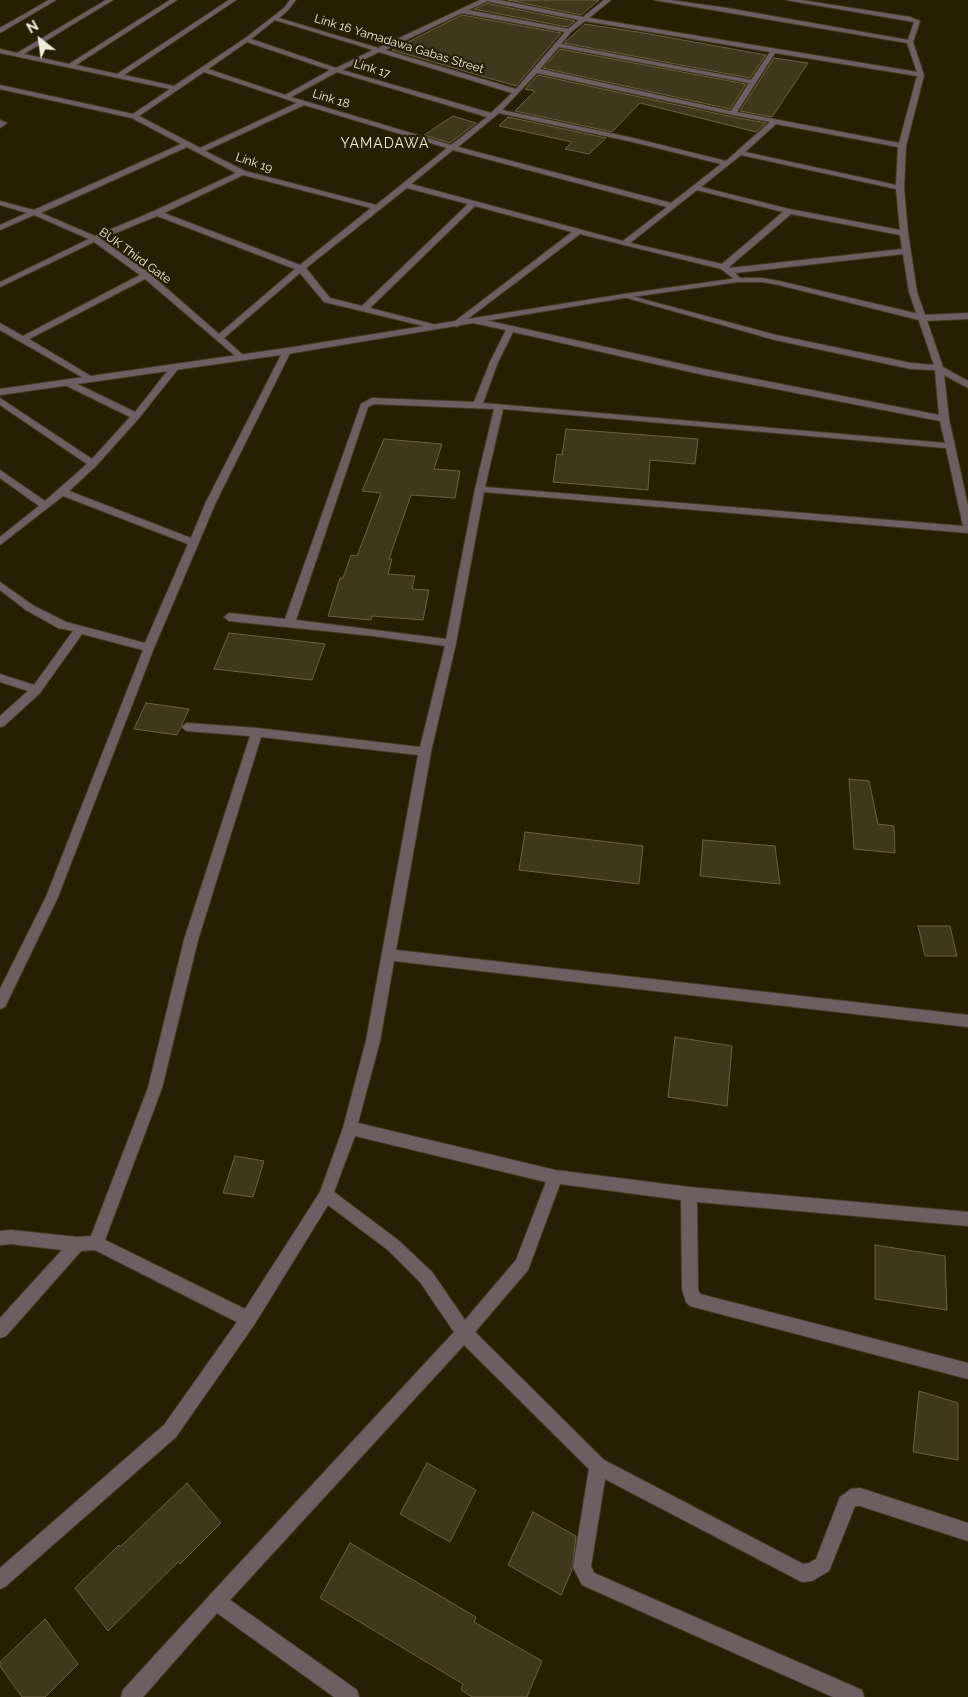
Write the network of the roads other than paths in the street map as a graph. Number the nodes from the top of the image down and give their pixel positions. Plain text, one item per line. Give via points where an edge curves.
1 (53, 0) edge
2 (110, 0) edge
3 (174, 0) edge
4 (233, 0) edge
5 (292, 0) edge
6 (485, 0) edge
7 (490, 0) edge
8 (608, 0) edge
9 (657, 0) edge
10 (790, 0) edge
11 (461, 11) junction
12 (274, 18) junction
13 (583, 18) junction
14 (0, 31) edge
15 (569, 31) junction
16 (246, 40) junction
17 (910, 42) junction
18 (557, 45) junction
19 (380, 49) junction
20 (774, 50) junction
21 (0, 51) edge
22 (18, 55) junction
23 (70, 66) junction
24 (202, 69) junction
25 (336, 70) junction
26 (534, 70) junction
27 (920, 75) junction
28 (117, 77) junction
29 (752, 82) junction
30 (0, 87) edge
31 (175, 88) junction
32 (516, 92) junction
33 (285, 97) junction
34 (303, 103) junction
35 (733, 113) junction
36 (495, 114) junction
37 (134, 116) junction
38 (775, 121) junction
39 (0, 122) edge
40 (0, 126) edge
41 (185, 145) junction
42 (902, 146) junction
43 (453, 148) junction
44 (199, 151) junction
45 (740, 153) junction
46 (726, 164) junction
47 (242, 174) junction
48 (405, 185) junction
49 (696, 188) junction
50 (900, 188) junction
51 (0, 203) edge
52 (474, 204) junction
53 (673, 206) junction
54 (376, 207) junction
55 (789, 211) junction
56 (33, 212) junction
57 (158, 214) junction
58 (0, 228) edge
59 (578, 232) junction
60 (904, 233) junction
61 (94, 239) junction
62 (624, 244) junction
63 (906, 250) junction
64 (301, 268) junction
65 (727, 269) junction
66 (146, 275) junction
67 (738, 280) junction
68 (0, 285) edge
69 (624, 296) junction
70 (364, 309) junction
71 (968, 316) edge
72 (923, 318) junction
73 (476, 321) junction
74 (457, 324) junction
75 (0, 326) edge
76 (433, 327) junction
77 (511, 328) junction
78 (219, 338) junction
79 (23, 339) junction
80 (287, 351) junction
81 (240, 357) junction
82 (175, 367) junction
83 (939, 368) junction
84 (90, 378) junction
85 (66, 382) junction
86 (968, 385) edge
87 (0, 392) edge
88 (0, 401) edge
89 (477, 405) junction
90 (499, 406) junction
91 (136, 416) junction
92 (944, 419) junction
93 (950, 446) junction
94 (93, 464) junction
95 (0, 473) edge
96 (480, 489) junction
97 (62, 492) junction
98 (45, 506) junction
99 (968, 529) edge
100 (0, 542) edge
101 (194, 543) junction
102 (0, 584) edge
103 (229, 617) dead end
104 (290, 624) junction
105 (79, 631) junction
106 (450, 643) junction
107 (149, 648) junction
108 (0, 678) edge
109 (36, 690) junction
110 (0, 723) edge
111 (187, 727) dead end
112 (257, 732) junction
113 (424, 752) junction
114 (389, 955) junction
115 (0, 1003) edge
116 (968, 1021) edge
117 (350, 1128) junction
118 (555, 1177) junction
119 (689, 1194) junction
120 (326, 1195) junction
121 (968, 1219) edge
122 (0, 1238) edge
123 (96, 1243) junction
124 (77, 1244) junction
125 (248, 1319) junction
126 (0, 1330) edge
127 (464, 1332) junction
128 (968, 1371) edge
129 (598, 1466) junction
130 (968, 1532) edge
131 (0, 1580) edge
132 (216, 1601) junction
133 (130, 1697) edge
134 (350, 1697) edge
135 (855, 1697) edge

1 - 14 street
2 - 22 street
3 - 23 street
4 - 28 street
5 - 12 street
6 - 11 street
7 - 13 street
8 - 13 street
9 - 17 street
10 - 17 street via 910,19 916,22
11 - 15 street
11 - 19 street
12 - 16 street
12 - 19 street, Link 16 Yamadawa Gabas Street
13 - 15 street
13 - 20 street
15 - 18 street
16 - 24 street
16 - 25 street, Link 17
17 - 27 street
18 - 26 street
18 - 29 street
19 - 25 street
19 - 32 street, Link 16 Yamadawa Gabas Street
20 - 27 street
20 - 29 street
21 - 22 street
22 - 23 street
23 - 28 street
24 - 31 street
24 - 33 street, Link 18
25 - 33 street
25 - 36 street, Link 17
26 - 32 street
26 - 35 street
27 - 42 street
28 - 31 street
29 - 35 street
30 - 37 street, Link 19
31 - 37 street
32 - 36 street
33 - 34 street, Link 18
34 - 43 street, Link 18
34 - 44 street
35 - 38 street
36 - 43 street
36 - 46 street, Link 17 via 632,140
37 - 41 street, Link 19
38 - 42 street
38 - 45 street
39 - 40 street via 3,124
41 - 44 street, Link 19
41 - 56 street
42 - 50 street
43 - 48 street
43 - 53 street, Link 18
44 - 47 street, Link 19
45 - 46 street
45 - 50 street
46 - 49 street
47 - 54 street, Link 19
47 - 57 street
48 - 52 street
48 - 54 street
49 - 53 street
49 - 55 street
50 - 60 street
51 - 56 street, BUK Third Gate
52 - 59 street
52 - 70 street
53 - 62 street
54 - 64 street
55 - 60 street
55 - 65 street
56 - 58 street
56 - 61 street, BUK Third Gate
57 - 61 street
57 - 64 street
59 - 62 street
59 - 74 street
60 - 63 street
61 - 66 street, BUK Third Gate
61 - 68 street
62 - 65 street
63 - 65 street
63 - 72 street via 913,292
64 - 70 street via 327,300
64 - 78 street
65 - 67 street
66 - 78 street, BUK Third Gate
66 - 79 street
67 - 69 street
67 - 72 street via 779,283
69 - 73 street
69 - 83 street via 775,337 911,366
70 - 76 street
71 - 72 street
72 - 83 street
73 - 74 street
73 - 77 street
74 - 76 street
75 - 79 street
76 - 80 street
77 - 89 street
77 - 92 street via 704,372
78 - 81 street, BUK Third Gate
79 - 84 street
80 - 81 street
80 - 101 street via 211,502
81 - 82 street
82 - 84 street
82 - 91 street
83 - 86 street
83 - 92 street
84 - 85 street
85 - 87 street
85 - 91 street
88 - 94 street
89 - 90 street
89 - 104 street via 366,402
90 - 93 street
90 - 96 street
91 - 94 street
92 - 93 street
93 - 99 street
94 - 97 street
95 - 98 street
96 - 99 street
96 - 106 street
97 - 98 street
97 - 101 street
98 - 100 street
101 - 107 street
102 - 105 street via 30,608
103 - 104 street
104 - 106 street
105 - 107 street
105 - 109 street
106 - 113 street
107 - 115 street via 52,897
108 - 109 street
109 - 110 street
111 - 112 street
112 - 113 street
112 - 123 street via 191,940 154,1088
113 - 114 street
114 - 116 street
114 - 117 street via 373,1041
117 - 118 street
117 - 120 street
118 - 119 street
118 - 127 street via 522,1265
119 - 121 street
119 - 128 street via 690,1289 696,1301
120 - 125 street
120 - 127 street via 393,1244 426,1277
122 - 124 street
123 - 124 street
123 - 125 street
124 - 126 street
125 - 131 street via 170,1431
127 - 129 street
127 - 132 street
129 - 130 street via 802,1573 812,1572 823,1565 846,1503 852,1498 860,1497
129 - 135 street via 582,1567 588,1579
132 - 133 street
132 - 134 street

